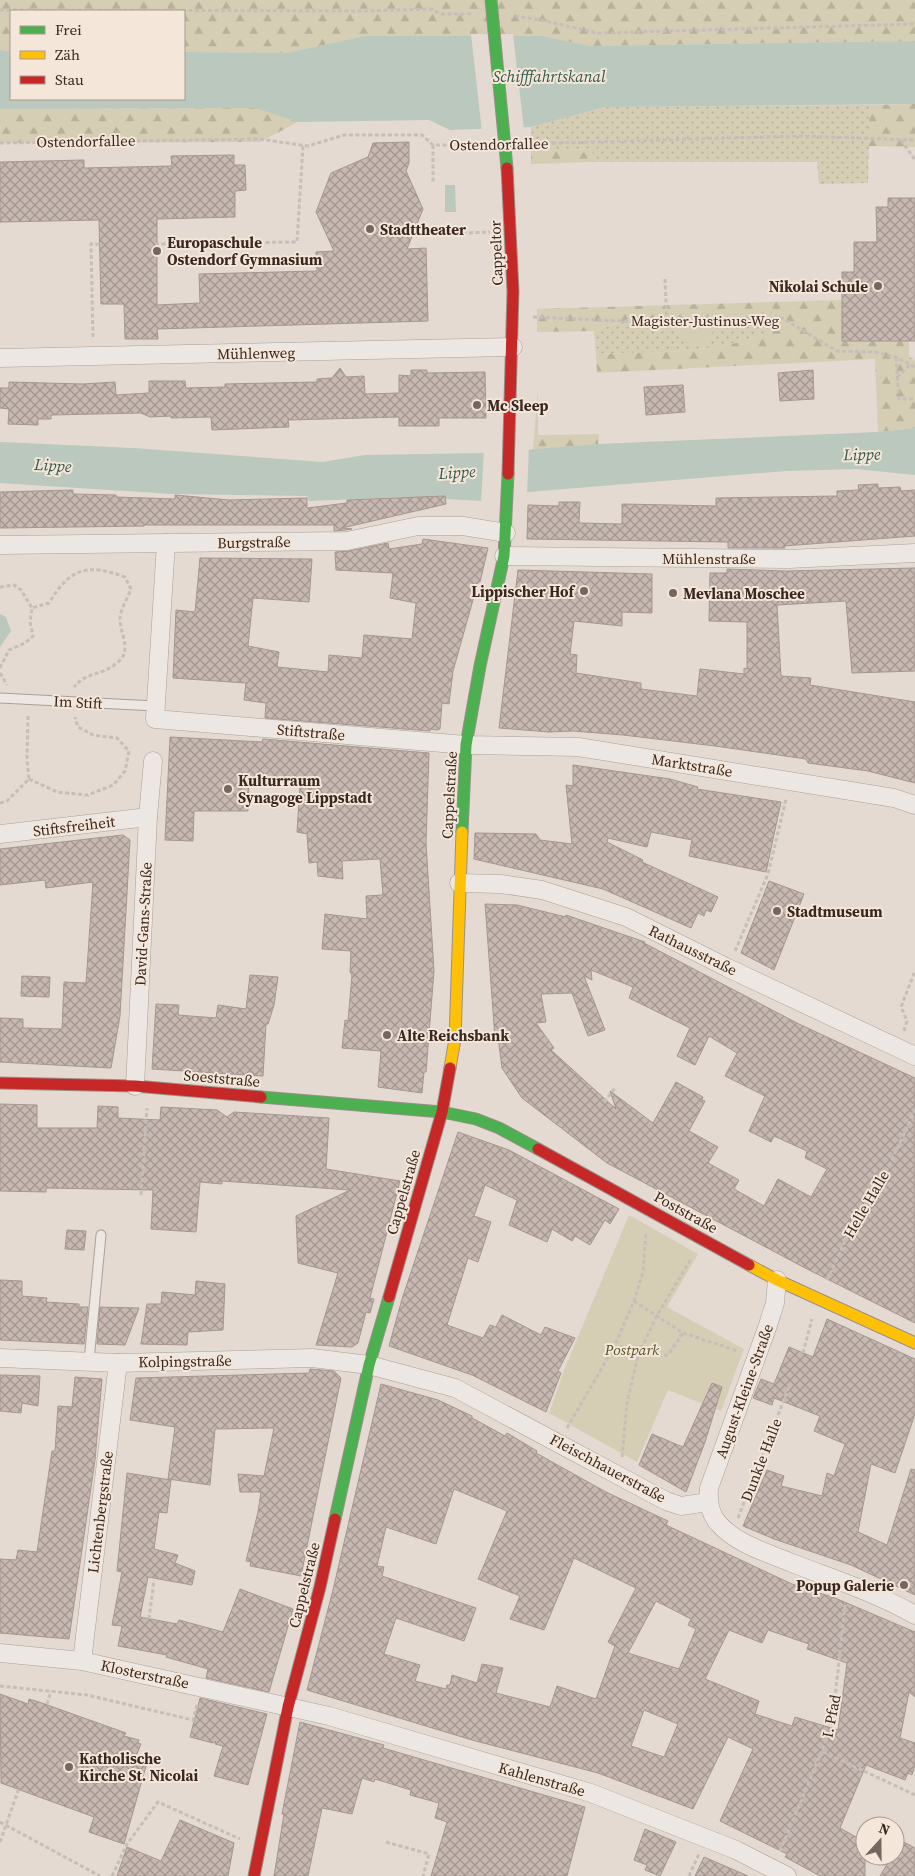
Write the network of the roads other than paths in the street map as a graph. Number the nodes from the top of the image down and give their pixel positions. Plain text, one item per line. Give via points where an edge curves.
1 (491, 0) edge
2 (512, 347) junction
3 (0, 358) edge
4 (507, 505) joint
5 (506, 533) junction
6 (166, 543) junction
7 (0, 545) edge
8 (915, 553) edge
9 (504, 556) junction
10 (0, 698) edge
11 (155, 713) junction
12 (466, 745) junction
13 (153, 761) dead end
14 (915, 805) edge
15 (148, 817) junction
16 (0, 834) edge
17 (459, 883) junction
18 (915, 1056) edge
19 (0, 1084) edge
20 (142, 1086) junction
21 (442, 1112) junction
22 (101, 1234) dead end
23 (777, 1280) junction
24 (915, 1343) edge
25 (0, 1358) edge
26 (89, 1361) junction
27 (118, 1363) junction
28 (369, 1365) junction
29 (708, 1502) junction
30 (915, 1615) edge
31 (0, 1653) edge
32 (82, 1661) junction
33 (288, 1707) junction
34 (780, 1872) edge
35 (254, 1876) edge

1 - 2 street, Cappeltor via 511,232
2 - 3 street, Mühlenweg
2 - 4 street, Cappeltor
4 - 5 street, Cappelstraße
5 - 6 street, Burgstraße via 463,526 418,526 348,541
5 - 9 street, Cappelstraße
6 - 7 street, Burgstraße
6 - 11 street
8 - 9 street, Mühlenstraße via 789,559
9 - 12 street, Cappelstraße
10 - 11 lane, Im Stift via 71,702
11 - 12 street, Stiftstraße
12 - 14 street, Marktstraße via 578,747 894,798
12 - 17 street, Cappelstraße
13 - 15 street, David-Gans-Straße
15 - 16 street, Stiftsfreiheit
15 - 20 street, David-Gans-Straße
17 - 18 street, Rathausstraße via 501,884 542,890 626,917
17 - 21 street, Cappelstraße via 455,1039
19 - 20 street, Soeststraße
20 - 21 street, Soeststraße
21 - 23 street, Poststraße via 499,1128
21 - 28 street, Cappelstraße
22 - 26 lane
23 - 24 street, Poststraße
23 - 29 street, August-Kleine-Straße via 775,1303 708,1488
25 - 26 street, Kolpingstraße
26 - 27 street, Kolpingstraße
27 - 28 street, Kolpingstraße via 312,1358
27 - 32 street, Lichtenbergstraße
28 - 29 street, Fleischhauerstraße via 455,1388 666,1501 681,1506
28 - 33 street, Cappelstraße via 320,1587
29 - 30 street via 718,1523 731,1535 766,1553
31 - 32 street, Klosterstraße
32 - 33 street, Klosterstraße
33 - 34 street, Kahlenstraße via 329,1716 591,1793 698,1834
33 - 35 street, Cappelstraße

